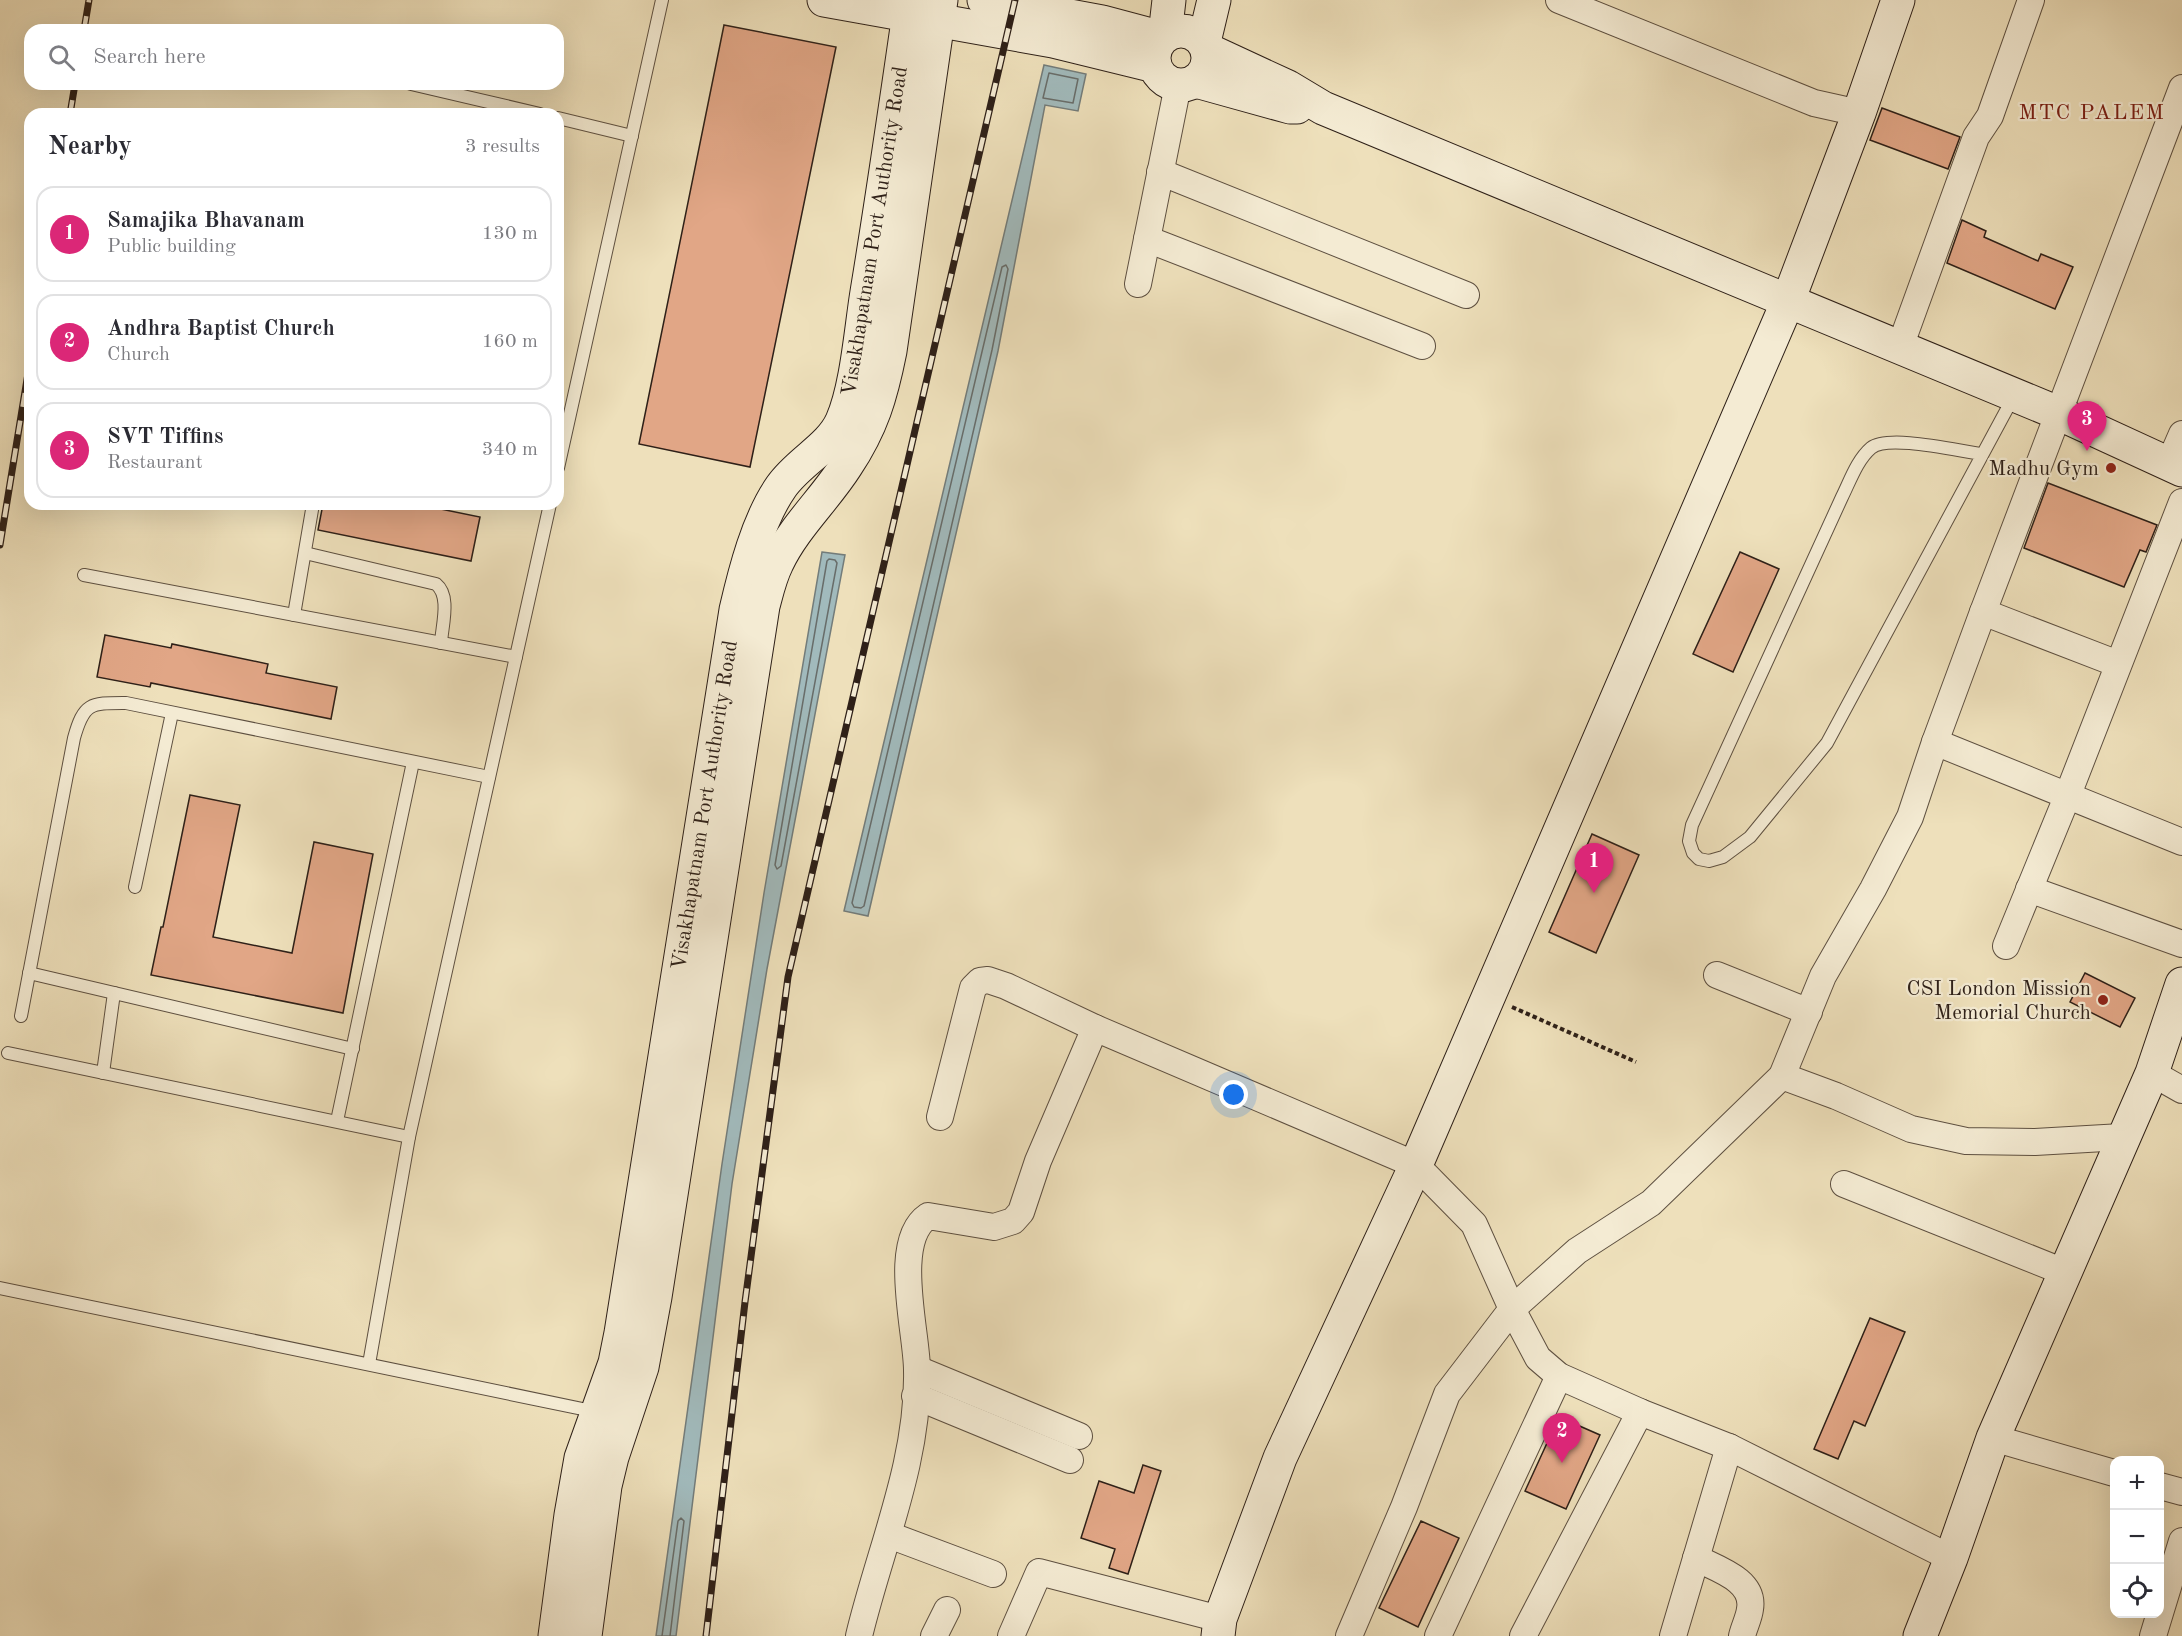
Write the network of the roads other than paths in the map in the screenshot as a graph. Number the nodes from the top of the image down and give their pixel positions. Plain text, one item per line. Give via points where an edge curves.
1 (662, 0) edge
2 (824, 0) edge
3 (984, 0) edge
4 (1169, 0) edge
5 (1214, 0) edge
6 (1559, 0) edge
7 (1898, 0) edge
8 (2031, 0) edge
9 (925, 9) edge
10 (1206, 46) junction
11 (1171, 61) junction
12 (2182, 88) edge
13 (437, 90) edge
14 (514, 108) edge
15 (1323, 108) junction
16 (1859, 113) junction
17 (564, 119) edge
18 (632, 135) junction
19 (1160, 172) junction
20 (1147, 239) junction
21 (1138, 284) dead end
22 (1466, 295) dead end
23 (1788, 301) junction
24 (1422, 346) dead end
25 (1900, 347) junction
26 (2014, 395) junction
27 (2058, 413) junction
28 (564, 429) edge
29 (2182, 434) edge
30 (1982, 454) junction
31 (2176, 467) edge
32 (2182, 502) edge
33 (312, 510) edge
34 (549, 510) edge
35 (305, 553) junction
36 (84, 575) dead end
37 (1983, 612) junction
38 (294, 615) junction
39 (441, 643) junction
40 (516, 657) junction
41 (2118, 664) junction
42 (172, 713) junction
43 (1935, 742) junction
44 (413, 762) junction
45 (489, 777) junction
46 (2067, 797) junction
47 (2182, 842) edge
48 (135, 887) dead end
49 (2029, 889) junction
50 (2182, 944) edge
51 (2007, 946) dead end
52 (29, 973) junction
53 (1717, 975) dead end
54 (2182, 984) edge
55 (114, 993) junction
56 (1809, 1012) junction
57 (21, 1016) dead end
58 (1095, 1028) junction
59 (352, 1049) junction
60 (8, 1053) dead end
61 (103, 1073) junction
62 (2152, 1073) junction
63 (1782, 1076) junction
64 (2182, 1090) edge
65 (940, 1117) dead end
66 (337, 1122) junction
67 (410, 1137) junction
68 (2122, 1137) junction
69 (1416, 1165) junction
70 (1844, 1184) dead end
71 (2064, 1272) junction
72 (0, 1288) edge
73 (1512, 1309) junction
74 (369, 1364) junction
75 (917, 1369) junction
76 (1559, 1376) junction
77 (915, 1396) junction
78 (1640, 1412) junction
79 (611, 1415) junction
80 (1079, 1436) dead end
81 (1993, 1438) junction
82 (1729, 1447) junction
83 (1070, 1460) dead end
84 (2110, 1472) edge
85 (2164, 1487) edge
86 (2182, 1492) edge
87 (889, 1535) junction
88 (2182, 1541) edge
89 (1696, 1558) junction
90 (1951, 1558) junction
91 (993, 1574) dead end
92 (947, 1610) dead end
93 (1219, 1628) edge
94 (1526, 1635) edge
95 (555, 1636) edge
96 (585, 1636) edge
97 (859, 1636) edge
98 (934, 1636) edge
99 (1011, 1636) edge
100 (1349, 1636) edge
101 (1438, 1636) edge
102 (1673, 1636) edge
103 (1742, 1636) edge
104 (1920, 1636) edge
105 (2153, 1636) edge

1 - 18 lane
2 - 9 main road
3 - 11 main road via 1102,22
4 - 11 main road
5 - 10 main road
6 - 16 street via 1814,103
7 - 16 main road
8 - 25 street via 1990,116 1976,137
9 - 11 main road via 1062,43
9 - 79 main road, Visakhapatnam Port Authority Road via 883,388 862,440 791,539 768,585 656,1297 642,1367
10 - 11 main road via 1207,68
10 - 11 main road via 1190,32 1173,31
10 - 15 main road
11 - 15 main road via 1290,107
11 - 19 street
12 - 27 street
13 - 14 lane
15 - 23 main road
16 - 23 main road
17 - 18 lane
18 - 28 lane
19 - 20 street
19 - 22 street
20 - 21 street
20 - 24 street
23 - 25 main road
23 - 69 main road
25 - 26 main road
26 - 27 main road
26 - 30 lane
27 - 31 main road
27 - 37 street
29 - 31 street
30 - 30 lane via 1827,742 1750,837 1723,857 1699,859 1689,841 1692,825 1862,459 1871,447 1896,441
32 - 41 street
33 - 35 lane
34 - 40 lane
35 - 38 lane
35 - 39 lane via 436,584 445,597
36 - 38 lane
37 - 41 street
37 - 43 street
38 - 39 lane
39 - 40 lane
40 - 45 lane
41 - 46 street
42 - 44 lane
42 - 48 lane
42 - 52 lane via 100,703 90,706 80,718
43 - 46 street
43 - 56 street via 1910,817 1823,976
44 - 45 lane
44 - 59 lane
45 - 67 lane
46 - 47 street
46 - 49 street
49 - 50 street
49 - 51 street
52 - 55 lane
52 - 57 lane
53 - 56 street
54 - 62 main road
55 - 59 lane
55 - 61 lane
56 - 63 street
58 - 65 street via 1006,986 980,981 973,988
58 - 69 street
58 - 75 street via 1038,1161 1021,1212 1005,1225 994,1227 928,1216 915,1231 908,1261
59 - 66 lane
60 - 61 lane
61 - 66 lane
62 - 64 street
62 - 68 main road
63 - 68 street via 1911,1129 1966,1141
63 - 73 street via 1651,1203 1577,1251
66 - 67 lane
67 - 74 lane
68 - 71 main road
69 - 73 street via 1474,1224
69 - 93 main road via 1280,1458
70 - 71 street
71 - 81 main road
72 - 74 lane
73 - 76 street via 1538,1358
73 - 100 street via 1447,1394
74 - 79 lane
75 - 77 street
75 - 80 street
76 - 78 street
76 - 101 street
77 - 83 street
77 - 87 street via 913,1429
78 - 82 street
78 - 94 street
79 - 95 main road, Visakhapatnam Port Authority Road via 581,1458
79 - 96 main road, Visakhapatnam Port Authority Road via 612,1457
81 - 84 street
81 - 90 main road
82 - 89 street
82 - 90 street
85 - 86 street
87 - 91 street
87 - 97 street
88 - 105 street
89 - 102 street
89 - 103 street via 1746,1588 1750,1608
90 - 104 main road
92 - 98 street
93 - 99 street via 1039,1572

